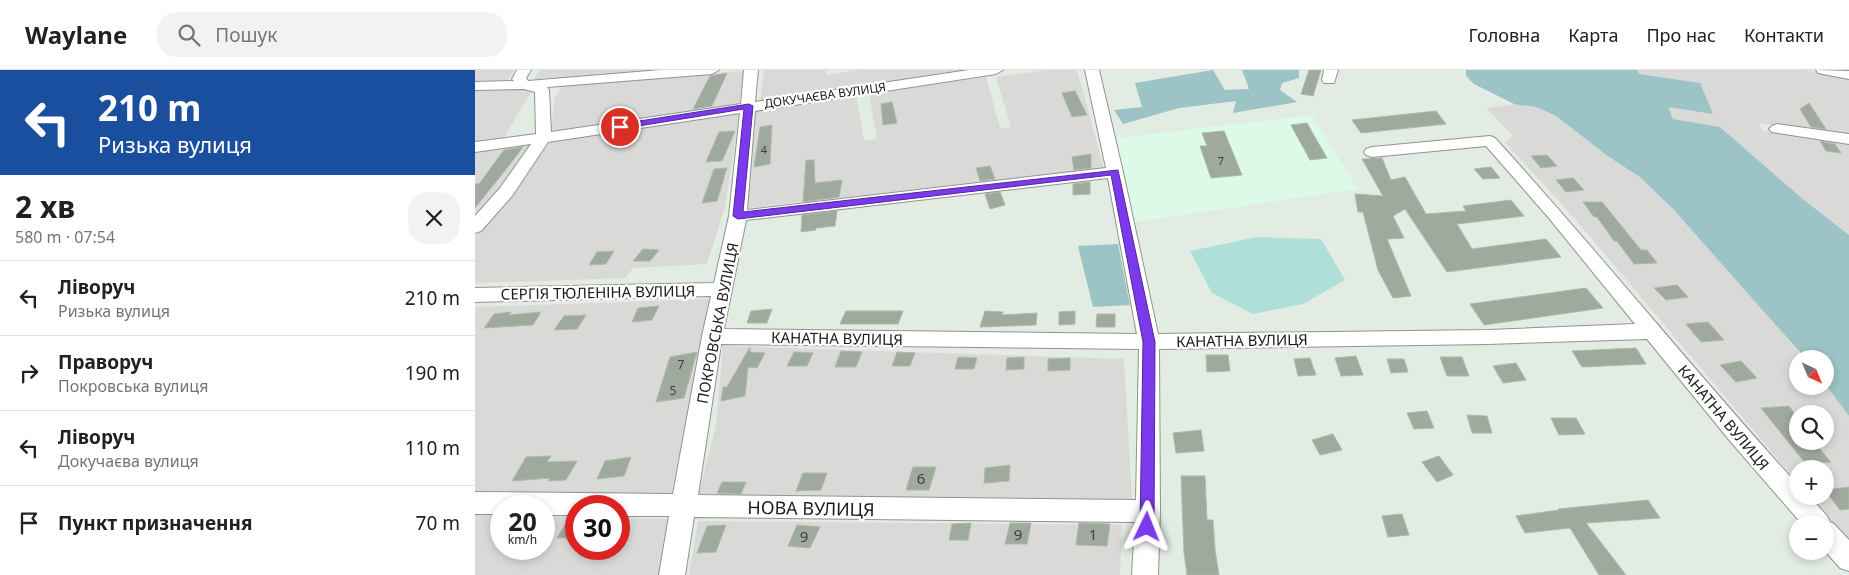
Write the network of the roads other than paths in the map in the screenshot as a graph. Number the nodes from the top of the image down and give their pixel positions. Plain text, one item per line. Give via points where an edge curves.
1 (712, 70) edge
2 (751, 70) edge
3 (996, 70) edge
4 (1092, 70) edge
5 (1823, 70) edge
6 (1849, 75) edge
7 (525, 77) edge
8 (475, 86) edge
9 (749, 106) junction
10 (1777, 129) dead end
11 (544, 136) junction
12 (1849, 140) edge
13 (475, 147) edge
14 (1372, 152) dead end
15 (1115, 172) junction
16 (738, 216) junction
17 (475, 227) edge
18 (721, 289) junction
19 (475, 295) edge
20 (1652, 331) junction
21 (712, 336) junction
22 (1149, 342) junction
23 (475, 503) edge
24 (684, 507) junction
25 (1148, 511) junction
26 (1810, 515) edge
27 (1834, 542) edge
28 (1849, 559) edge
29 (673, 575) edge
30 (1145, 575) edge

1 - 7 street
2 - 9 street, ПОКРОВСЬКА ВУЛИЦЯ
3 - 9 street, ДОКУЧАЄВА ВУЛИЦЯ
4 - 15 street
5 - 6 street
7 - 8 street
7 - 11 street via 542,90
9 - 11 street, ДОКУЧАЄВА ВУЛИЦЯ
9 - 16 street, ПОКРОВСЬКА ВУЛИЦЯ
10 - 12 street
11 - 13 street, ДОКУЧАЄВА ВУЛИЦЯ
11 - 17 street via 506,192
14 - 20 street, КАНАТНА ВУЛИЦЯ via 1490,141 1555,213
15 - 16 street
15 - 22 street
16 - 18 street, ПОКРОВСЬКА ВУЛИЦЯ
18 - 19 street, СЕРГІЯ ТЮЛЕНІНА ВУЛИЦЯ
18 - 21 street, ПОКРОВСЬКА ВУЛИЦЯ
20 - 22 street, КАНАТНА ВУЛИЦЯ
20 - 26 street, КАНАТНА ВУЛИЦЯ via 1737,434
21 - 22 street, КАНАТНА ВУЛИЦЯ
21 - 24 street, ПОКРОВСЬКА ВУЛИЦЯ
22 - 25 street
23 - 24 street, НОВА ВУЛИЦЯ
24 - 25 street, НОВА ВУЛИЦЯ
24 - 29 street, ПОКРОВСЬКА ВУЛИЦЯ
25 - 30 street
27 - 28 street

